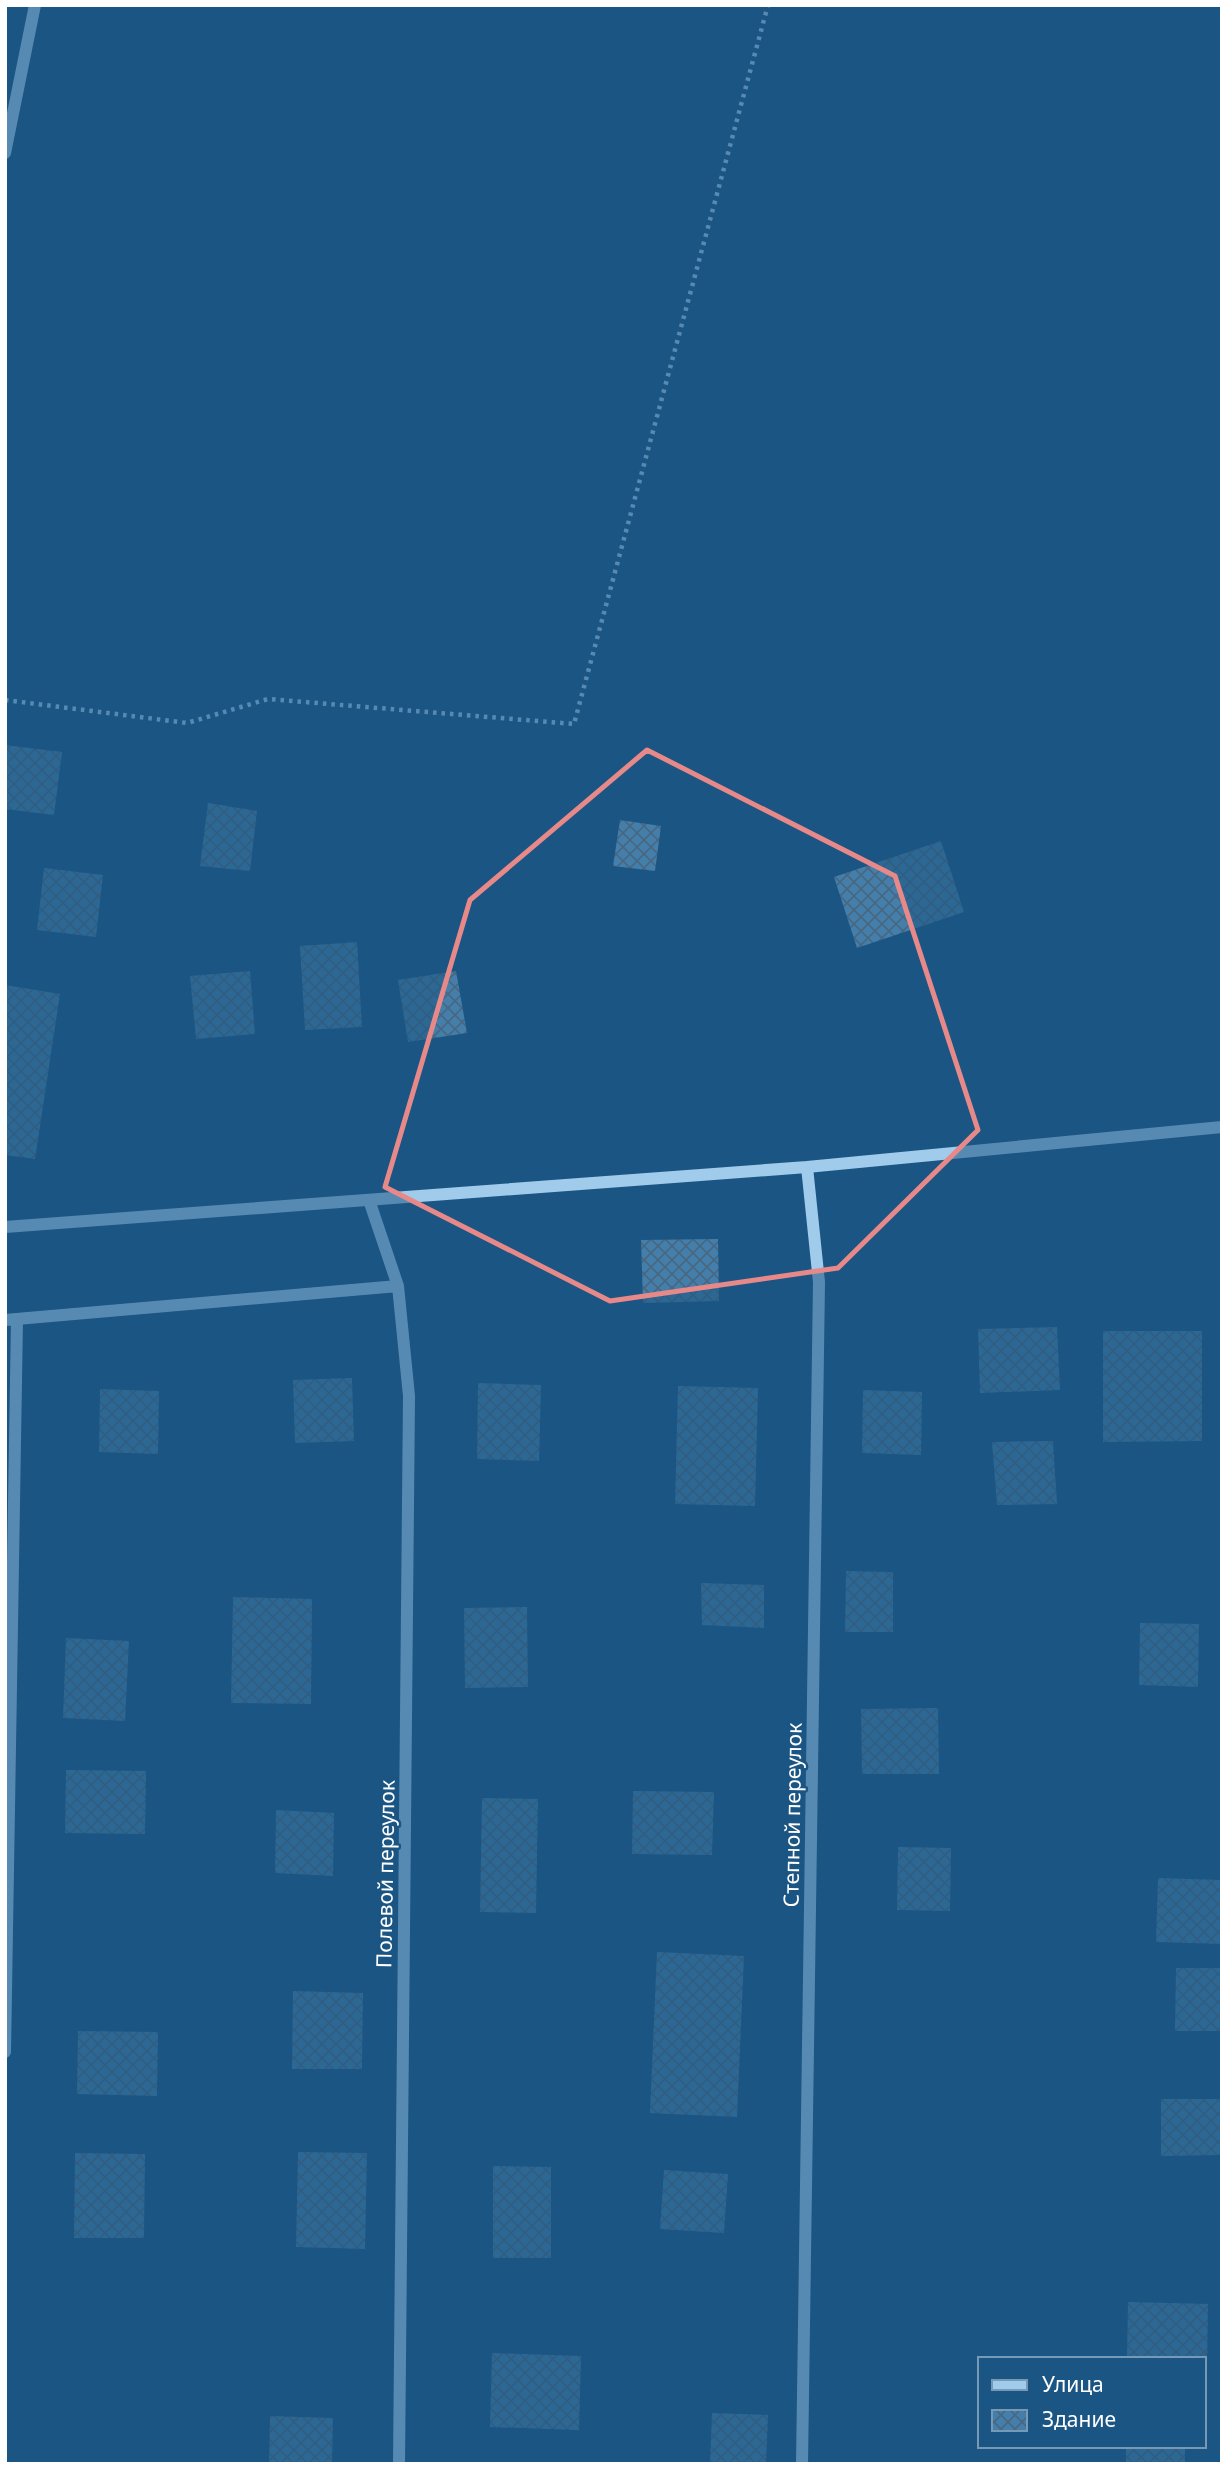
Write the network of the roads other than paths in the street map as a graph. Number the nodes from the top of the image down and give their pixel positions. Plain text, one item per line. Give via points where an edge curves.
1 (35, 5) edge
2 (5, 153) edge
3 (1222, 1127) edge
4 (807, 1167) junction
5 (369, 1200) junction
6 (5, 1227) edge
7 (398, 1286) junction
8 (11, 1320) edge
9 (5, 2052) edge
10 (399, 2464) edge
11 (802, 2464) edge

1 - 2 street
3 - 4 street
4 - 5 street
4 - 11 street, Степной переулок via 820,1282
5 - 6 street
5 - 7 street, Полевой переулок
7 - 8 street
7 - 10 street, Полевой переулок via 409,1396
8 - 9 street

